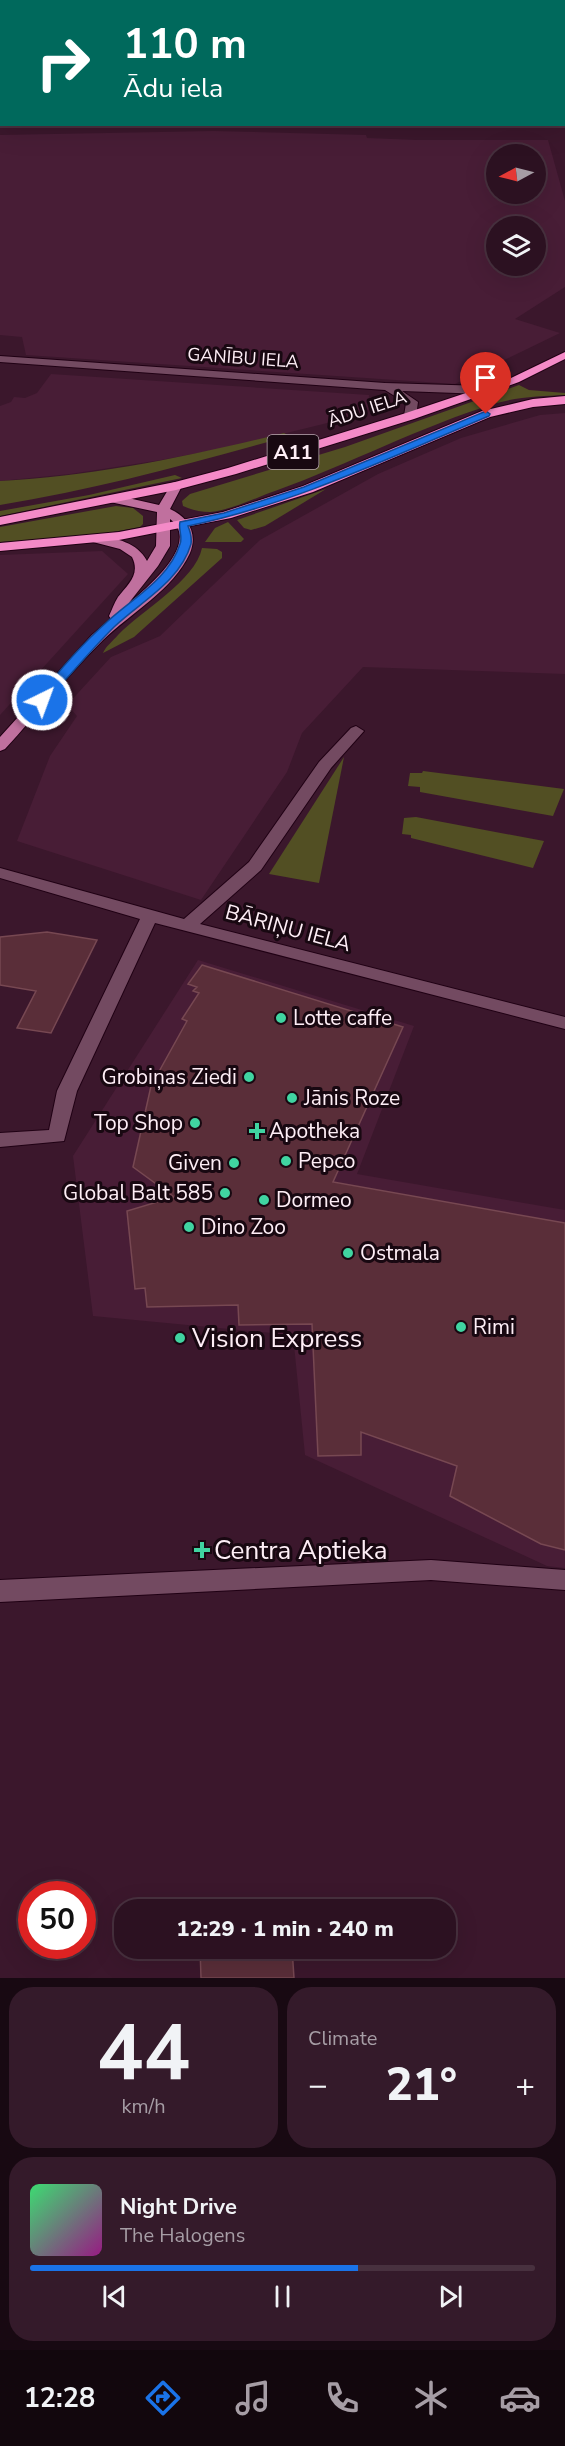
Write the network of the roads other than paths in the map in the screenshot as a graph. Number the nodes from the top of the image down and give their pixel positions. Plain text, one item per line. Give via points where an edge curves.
1 (565, 355) edge
2 (0, 359) edge
3 (385, 387) junction
4 (484, 390) junction
5 (565, 400) edge
6 (410, 416) junction
7 (176, 486) junction
8 (115, 499) junction
9 (163, 510) junction
10 (0, 521) edge
11 (183, 524) junction
12 (164, 528) junction
13 (98, 539) junction
14 (0, 547) edge
15 (139, 580) junction
16 (112, 623) junction
17 (356, 731) dead end
18 (0, 746) edge
19 (0, 873) edge
20 (150, 916) junction
21 (188, 926) junction
22 (565, 1023) edge
23 (0, 1140) edge
24 (565, 1580) edge
25 (0, 1591) edge

1 - 4 highway, ĀDU IELA / A11 via 515,380
2 - 3 street, GANĪBU IELA
3 - 4 street, GANĪBU IELA
3 - 6 street via 412,402
4 - 6 highway, ĀDU IELA / A11
5 - 11 highway, A11 via 486,414 308,489
6 - 7 highway, ĀDU IELA / A11
7 - 8 highway, ĀDU IELA / A11
7 - 9 main road
8 - 9 main road
8 - 10 highway, A11
9 - 11 main road
9 - 12 main road
11 - 12 highway, A11
11 - 16 main road via 186,542 176,564 146,597
12 - 13 highway, A11
12 - 15 main road via 163,546
13 - 14 highway, A11
13 - 15 main road via 133,550 142,562
15 - 16 main road
16 - 18 main road
17 - 21 street via 325,765 255,866
19 - 20 street, BĀRIŅU IELA
20 - 21 street, BĀRIŅU IELA
20 - 23 street via 67,1091 57,1136
21 - 22 street, BĀRIŅU IELA
24 - 25 street via 431,1570

